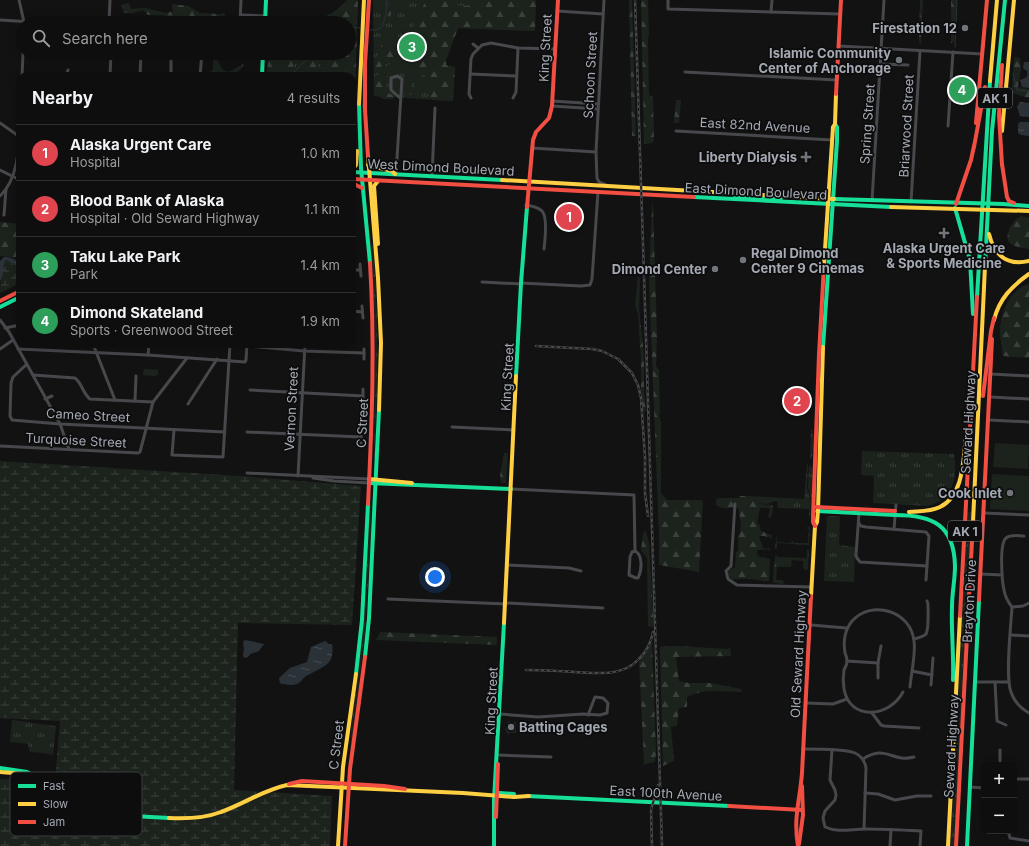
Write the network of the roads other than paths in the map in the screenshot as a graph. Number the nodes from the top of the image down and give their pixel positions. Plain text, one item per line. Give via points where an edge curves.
1 (19, 0) edge
2 (110, 0) edge
3 (241, 0) edge
4 (266, 0) edge
5 (364, 0) edge
6 (369, 0) edge
7 (558, 0) edge
8 (604, 0) edge
9 (668, 0) edge
10 (772, 0) edge
11 (841, 0) edge
12 (884, 0) edge
13 (987, 0) edge
14 (997, 0) edge
15 (1006, 0) edge
16 (1014, 0) edge
17 (557, 11) junction
18 (771, 12) junction
19 (603, 14) junction
20 (840, 14) junction
21 (240, 15) joint
22 (23, 16) edge
23 (109, 16) edge
24 (265, 16) joint
25 (365, 17) junction
26 (0, 20) edge
27 (16, 21) edge
28 (473, 44) dead end
29 (992, 45) junction
30 (839, 46) junction
31 (478, 48) junction
32 (518, 48) junction
33 (881, 48) junction
34 (555, 49) junction
35 (920, 51) junction
36 (952, 52) junction
37 (982, 54) junction
38 (23, 60) edge
39 (111, 60) edge
40 (141, 60) edge
41 (171, 60) edge
42 (201, 60) edge
43 (263, 60) edge
44 (881, 64) junction
45 (908, 65) dead end
46 (22, 72) edge
47 (110, 72) edge
48 (140, 72) edge
49 (171, 72) edge
50 (200, 72) edge
51 (262, 72) edge
52 (685, 72) dead end
53 (470, 74) junction
54 (516, 76) junction
55 (837, 80) junction
56 (400, 98) junction
57 (471, 98) dead end
58 (512, 98) dead end
59 (552, 101) junction
60 (598, 104) junction
61 (552, 106) junction
62 (435, 108) dead end
63 (598, 109) junction
64 (359, 112) junction
65 (356, 122) edge
66 (356, 122) edge
67 (0, 123) edge
68 (835, 124) junction
69 (948, 126) dead end
70 (676, 131) dead end
71 (16, 134) edge
72 (832, 140) junction
73 (974, 147) junction
74 (532, 148) junction
75 (596, 152) junction
76 (368, 164) junction
77 (356, 165) edge
78 (1002, 165) junction
79 (16, 167) edge
80 (836, 168) junction
81 (0, 170) edge
82 (356, 171) edge
83 (361, 172) junction
84 (368, 173) junction
85 (395, 174) junction
86 (432, 176) junction
87 (12, 177) junction
88 (16, 178) edge
89 (356, 179) edge
90 (362, 180) junction
91 (369, 180) junction
92 (378, 181) junction
93 (529, 183) junction
94 (356, 185) edge
95 (608, 186) junction
96 (362, 188) junction
97 (528, 188) junction
98 (6, 189) junction
99 (678, 190) junction
100 (598, 192) junction
101 (766, 195) junction
102 (0, 196) edge
103 (678, 196) junction
104 (800, 197) junction
105 (726, 199) junction
106 (832, 199) junction
107 (762, 201) junction
108 (872, 201) junction
109 (911, 202) junction
110 (956, 202) junction
111 (526, 205) junction
112 (831, 205) junction
113 (1021, 206) junction
114 (1029, 206) edge
115 (879, 208) junction
116 (955, 208) junction
117 (1029, 212) edge
118 (4, 215) dead end
119 (988, 216) junction
120 (544, 249) dead end
121 (1029, 261) edge
122 (360, 264) dead end
123 (377, 266) junction
124 (356, 270) edge
125 (360, 270) junction
126 (1029, 274) edge
127 (361, 276) dead end
128 (824, 279) junction
129 (482, 282) dead end
130 (521, 283) junction
131 (16, 292) edge
132 (16, 299) edge
133 (0, 300) edge
134 (827, 303) junction
135 (362, 306) dead end
136 (0, 307) edge
137 (356, 311) edge
138 (362, 312) junction
139 (362, 318) dead end
140 (994, 318) junction
141 (0, 320) edge
142 (16, 326) edge
143 (5, 328) junction
144 (13, 340) junction
145 (16, 345) edge
146 (974, 347) junction
147 (94, 348) edge
148 (149, 348) edge
149 (230, 348) edge
150 (247, 348) edge
151 (276, 348) edge
152 (304, 348) edge
153 (0, 349) edge
154 (18, 349) joint
155 (364, 349) dead end
156 (304, 351) junction
157 (96, 352) junction
158 (364, 353) junction
159 (148, 355) junction
160 (187, 358) junction
161 (217, 359) junction
162 (364, 359) dead end
163 (229, 360) junction
164 (27, 364) junction
165 (991, 374) junction
166 (33, 376) junction
167 (136, 376) dead end
168 (1029, 376) edge
169 (363, 389) dead end
170 (250, 390) dead end
171 (301, 392) junction
172 (52, 396) dead end
173 (363, 396) junction
174 (990, 397) junction
175 (45, 399) junction
176 (1029, 399) edge
177 (115, 400) junction
178 (363, 400) dead end
179 (135, 401) junction
180 (153, 402) junction
181 (188, 404) dead end
182 (971, 414) junction
183 (989, 420) junction
184 (1029, 422) edge
185 (60, 424) junction
186 (452, 427) dead end
187 (146, 428) junction
188 (978, 428) junction
189 (174, 430) junction
190 (514, 430) junction
191 (361, 431) dead end
192 (225, 432) junction
193 (247, 432) dead end
194 (300, 434) junction
195 (361, 437) junction
196 (361, 443) dead end
197 (0, 446) edge
198 (69, 449) junction
199 (247, 473) dead end
200 (298, 476) junction
201 (369, 481) junction
202 (376, 482) junction
203 (511, 489) junction
204 (735, 504) dead end
205 (896, 505) dead end
206 (816, 509) junction
207 (859, 513) junction
208 (895, 513) junction
209 (984, 513) junction
210 (1029, 516) edge
211 (859, 523) junction
212 (894, 529) junction
213 (1024, 536) dead end
214 (635, 551) junction
215 (507, 566) junction
216 (927, 566) junction
217 (581, 571) dead end
218 (981, 574) junction
219 (1002, 575) junction
220 (926, 580) dead end
221 (812, 587) junction
222 (388, 599) dead end
223 (927, 601) dead end
224 (506, 603) junction
225 (1029, 603) edge
226 (1012, 607) junction
227 (603, 608) dead end
228 (811, 625) junction
229 (846, 628) junction
230 (1011, 635) junction
231 (1029, 636) edge
232 (914, 639) junction
233 (881, 646) dead end
234 (933, 658) dead end
235 (847, 661) junction
236 (878, 663) junction
237 (912, 671) junction
238 (932, 675) junction
239 (878, 678) dead end
240 (975, 682) junction
241 (995, 682) junction
242 (1009, 682) junction
243 (931, 685) dead end
244 (910, 687) dead end
245 (903, 692) dead end
246 (847, 699) junction
247 (806, 703) junction
248 (1029, 712) edge
249 (872, 713) junction
250 (500, 714) junction
251 (588, 715) junction
252 (1006, 725) dead end
253 (919, 728) dead end
254 (953, 743) junction
255 (803, 749) junction
256 (832, 750) junction
257 (1000, 750) dead end
258 (498, 755) junction
259 (551, 757) dead end
260 (914, 757) dead end
261 (863, 759) junction
262 (1000, 762) edge
263 (0, 768) edge
264 (0, 772) edge
265 (10, 772) edge
266 (24, 772) edge
267 (1017, 779) edge
268 (1029, 779) edge
269 (342, 785) junction
270 (349, 786) junction
271 (394, 787) junction
272 (970, 787) junction
273 (981, 788) edge
274 (382, 790) junction
275 (408, 790) junction
276 (865, 793) junction
277 (496, 795) junction
278 (931, 796) dead end
279 (800, 810) junction
280 (142, 816) edge
281 (864, 829) junction
282 (891, 830) junction
283 (1009, 834) edge
284 (1029, 841) edge
285 (338, 846) edge
286 (345, 846) edge
287 (494, 846) edge
288 (798, 846) edge
289 (890, 846) edge
290 (920, 846) edge
291 (948, 846) edge
292 (956, 846) edge
293 (967, 846) edge

1 - 22 street
2 - 23 street
3 - 21 street
4 - 24 main road
5 - 25 main road, C Street
6 - 25 main road, C Street
7 - 17 main road, King Street
8 - 19 street, Schoon Street
9 - 18 street via 668,9
10 - 18 street
11 - 20 main road, Old Seward Highway
12 - 33 street, Spring Street
13 - 37 main road
14 - 29 main road, Seward Highway / AK 1
15 - 78 main road via 999,108
15 - 119 main road, Seward Highway / AK 1 via 993,124
16 - 78 main road via 1002,133
17 - 19 street
17 - 34 main road, King Street
18 - 20 street
19 - 60 street, Schoon Street
20 - 30 main road, Old Seward Highway
21 - 24 street
25 - 64 main road, C Street via 361,43
25 - 76 main road, C Street via 364,93
26 - 27 street
28 - 31 street
29 - 73 main road
29 - 146 main road, Seward Highway / AK 1
30 - 33 street
30 - 55 main road, Old Seward Highway
31 - 32 street via 492,43
31 - 53 street via 473,54
32 - 34 street
32 - 54 street
33 - 35 street
33 - 44 street, Spring Street
34 - 59 main road, King Street
35 - 36 street
35 - 109 street, Briarwood Street
36 - 37 street
36 - 69 street
37 - 73 main road
38 - 46 street
39 - 47 street
40 - 48 street
41 - 49 street
42 - 50 street
43 - 51 main road
44 - 45 street
44 - 108 street, Spring Street
52 - 55 street
53 - 54 street
53 - 57 street
54 - 58 street via 516,92
55 - 68 main road, Old Seward Highway
56 - 56 street via 391,90 391,78 397,76 402,79
56 - 85 street
59 - 60 street
59 - 61 main road, King Street
60 - 63 street, Schoon Street
61 - 63 street
61 - 74 main road, King Street via 549,118 536,132
62 - 86 street
63 - 75 street, Schoon Street
64 - 65 main road
64 - 83 main road, C Street
66 - 77 main road
67 - 71 street
68 - 72 main road, Old Seward Highway
68 - 80 main road, Old Seward Highway
70 - 72 street, East 82nd Avenue
72 - 80 main road
72 - 106 main road, Old Seward Highway
73 - 110 main road
74 - 75 street
74 - 93 main road, King Street
75 - 95 street, Schoon Street via 598,180
76 - 84 main road, C Street
76 - 85 main road
78 - 113 main road via 1008,200
79 - 87 street
80 - 106 main road, Old Seward Highway
81 - 87 street
82 - 83 main road, West Dimond Boulevard
83 - 84 main road, West Dimond Boulevard
83 - 90 main road, C Street
84 - 85 main road, West Dimond Boulevard
84 - 91 main road, C Street
85 - 86 main road, West Dimond Boulevard
86 - 93 main road, West Dimond Boulevard
87 - 88 street
87 - 98 street
89 - 90 main road, West Dimond Boulevard
90 - 91 main road, West Dimond Boulevard
90 - 96 main road, C Street
91 - 92 main road, West Dimond Boulevard
91 - 123 main road, C Street
92 - 97 main road, West Dimond Boulevard
92 - 123 main road via 374,186
93 - 95 main road, East Dimond Boulevard
93 - 97 main road, King Street
94 - 96 main road
95 - 99 main road, East Dimond Boulevard
96 - 201 main road, C Street via 373,328
97 - 100 main road, East Dimond Boulevard
97 - 111 main road, King Street
98 - 102 street
98 - 118 street
99 - 101 main road, East Dimond Boulevard
99 - 103 main road
100 - 103 main road, East Dimond Boulevard
100 - 130 street via 590,285
101 - 104 main road, East Dimond Boulevard
101 - 105 main road via 762,198
103 - 105 main road, East Dimond Boulevard
104 - 106 main road, East Dimond Boulevard
104 - 107 main road
105 - 107 main road, East Dimond Boulevard
106 - 108 main road, East Dimond Boulevard
106 - 112 main road, Old Seward Highway
107 - 112 main road, East Dimond Boulevard
108 - 109 main road, East Dimond Boulevard
109 - 110 main road, East Dimond Boulevard
109 - 115 main road via 907,205
110 - 113 main road, East Dimond Boulevard
110 - 116 main road
111 - 120 street via 537,208 544,215
111 - 130 main road, King Street
112 - 115 main road, East Dimond Boulevard
112 - 128 main road, Old Seward Highway
112 - 134 main road, Old Seward Highway
113 - 114 main road, East Dimond Boulevard
115 - 116 main road, East Dimond Boulevard
116 - 117 main road, East Dimond Boulevard
116 - 146 main road via 970,265
119 - 121 main road via 989,236 996,252 1011,262
119 - 188 main road, Seward Highway / AK 1
122 - 125 street
123 - 202 main road, C Street via 381,362
124 - 125 street
125 - 127 street
126 - 140 main road, Brayton Drive via 1005,295
128 - 134 main road
128 - 206 main road, Old Seward Highway via 818,358
129 - 130 street
130 - 190 main road, King Street
131 - 133 main road
132 - 136 main road
134 - 206 main road, Old Seward Highway
135 - 138 street
137 - 138 street
138 - 139 street
140 - 165 main road, Brayton Drive
140 - 188 main road
141 - 143 street
142 - 143 street
143 - 144 street
144 - 145 street
144 - 153 street
146 - 182 main road, Seward Highway / AK 1
147 - 157 street
148 - 159 street
149 - 163 street
150 - 163 street via 246,362
151 - 156 street
152 - 156 street, Vernon Street
154 - 157 street
154 - 164 street
155 - 158 street
156 - 158 street
156 - 171 street, Vernon Street
157 - 159 street
157 - 177 street
158 - 162 street
159 - 160 street
160 - 161 street
160 - 180 street, Turquoise Street
161 - 163 street
161 - 181 street
163 - 192 street
164 - 166 street
164 - 185 street, Cameo Street via 13,377 11,383 10,418 15,421
165 - 168 street
165 - 174 main road, Brayton Drive
166 - 175 street
166 - 177 street via 75,378 88,398
167 - 179 street
169 - 173 street
170 - 171 street
171 - 173 street
171 - 194 street, Vernon Street
172 - 175 street
173 - 178 street
174 - 176 street
174 - 183 main road, Brayton Drive
175 - 185 street
177 - 179 street
179 - 180 street
180 - 187 street, Turquoise Street
182 - 208 main road via 961,476 953,495 945,504 932,511
182 - 254 main road, Seward Highway / AK 1
183 - 184 street
183 - 209 main road, Brayton Drive
185 - 187 street, Cameo Street
185 - 198 street
186 - 190 street
187 - 189 street, Cameo Street
187 - 198 street, Turquoise Street via 138,453
188 - 292 main road, Seward Highway / AK 1
189 - 192 street, Cameo Street
189 - 192 street via 172,455 223,457
190 - 203 main road, King Street
191 - 195 street
193 - 194 street
194 - 195 street
194 - 200 street, Vernon Street
195 - 196 street
197 - 198 street, Turquoise Street
199 - 200 street
200 - 201 street
201 - 202 main road
201 - 269 main road, C Street via 361,626
202 - 203 main road
202 - 270 main road, C Street via 368,628
203 - 214 street via 634,495
203 - 215 main road, King Street
204 - 221 street via 732,566 726,571 728,579 736,585
205 - 208 street
206 - 207 main road
206 - 208 main road
206 - 221 main road, Old Seward Highway via 818,522 815,526
207 - 208 main road
207 - 211 street
208 - 212 street
208 - 254 main road via 934,522 946,533 953,548
209 - 210 street
209 - 218 main road, Brayton Drive
211 - 212 street via 866,527
211 - 216 street via 856,555 858,561
212 - 216 street via 928,534
213 - 219 street via 1012,535 1002,544
214 - 214 street via 630,556 629,575 638,578 640,557
215 - 217 street via 569,568
215 - 224 main road, King Street
216 - 220 street
218 - 219 street
218 - 240 main road, Brayton Drive
219 - 226 street via 1008,603
221 - 228 main road, Old Seward Highway
222 - 224 street
223 - 232 street via 927,629 922,637
224 - 227 street
224 - 250 main road, King Street
225 - 226 street
226 - 230 street
228 - 229 street
228 - 247 main road, Old Seward Highway
229 - 232 street via 862,613 886,610 908,623
229 - 235 street via 844,646
230 - 231 street
230 - 242 street
232 - 237 street
233 - 236 street
234 - 238 street
235 - 236 street
235 - 246 street via 843,681
236 - 239 street
237 - 238 street
237 - 244 street
238 - 243 street
240 - 241 street
240 - 272 main road, Brayton Drive
241 - 242 street
241 - 252 street via 997,721
242 - 248 street via 1010,691 1016,701 1021,708
245 - 249 street via 892,705
246 - 247 street via 833,704
246 - 249 street via 861,711
247 - 255 main road, Old Seward Highway
249 - 253 street via 884,726
250 - 251 street via 538,717
250 - 258 main road, King Street
251 - 251 street via 606,714 608,703 603,698 594,697
254 - 291 main road, Seward Highway / AK 1
255 - 256 street
255 - 279 main road, Old Seward Highway via 798,794
256 - 261 street via 851,751
256 - 281 street via 830,780 836,795 835,800 825,810 825,827
257 - 262 street
258 - 259 street
258 - 277 main road, King Street
260 - 261 street via 900,758 881,752
261 - 276 street via 866,768
263 - 266 main road
264 - 265 main road
267 - 268 street
269 - 270 main road
269 - 280 main road via 299,781 271,789 215,814 193,818
269 - 285 main road, C Street
270 - 271 main road
270 - 274 main road
270 - 286 main road, C Street
271 - 274 main road
271 - 275 main road
272 - 273 street
272 - 293 main road, Brayton Drive
274 - 275 main road
275 - 277 main road, East 100th Avenue
276 - 278 street via 895,800 911,794
276 - 281 street
277 - 279 main road, East 100th Avenue
277 - 287 main road, King Street
279 - 288 main road, Old Seward Highway via 796,837
281 - 282 street
282 - 289 street
282 - 290 street via 921,832
283 - 284 street via 1010,838

